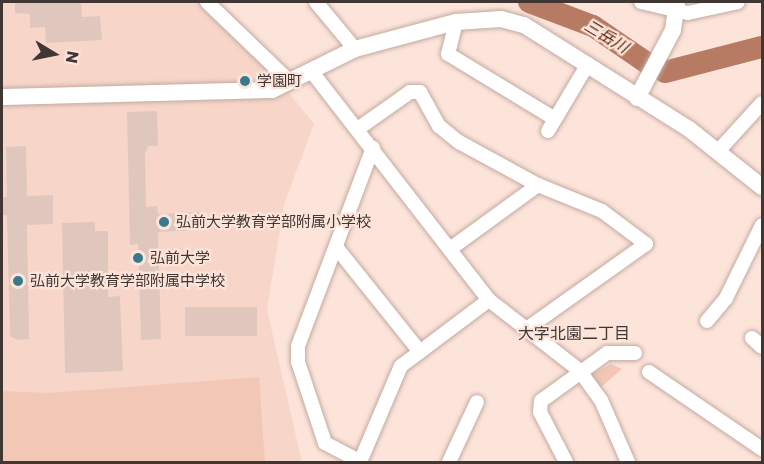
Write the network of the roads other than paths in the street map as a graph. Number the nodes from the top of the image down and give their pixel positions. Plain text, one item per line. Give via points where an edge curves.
1 (207, 2) edge
2 (316, 2) edge
3 (641, 2) edge
4 (738, 2) edge
5 (677, 6) edge
6 (456, 22) junction
7 (356, 49) junction
8 (588, 64) junction
9 (312, 72) junction
10 (290, 82) junction
11 (2, 97) edge
12 (637, 98) junction
13 (762, 103) edge
14 (359, 128) junction
15 (373, 148) junction
16 (720, 149) junction
17 (538, 185) junction
18 (762, 187) edge
19 (762, 225) edge
20 (336, 247) junction
21 (450, 249) junction
22 (489, 300) junction
23 (707, 321) dead end
24 (530, 327) junction
25 (420, 352) junction
26 (635, 353) dead end
27 (579, 370) junction
28 (649, 372) dead end
29 (477, 402) dead end
30 (762, 449) edge
31 (361, 462) edge
32 (450, 462) edge
33 (566, 462) edge
34 (628, 462) edge

1 - 10 street
2 - 7 street
3 - 5 street
4 - 5 street via 688,13
5 - 12 street via 673,30
6 - 7 street
6 - 8 street via 501,19 524,24
6 - 8 street via 448,54 551,125
7 - 9 street
8 - 12 street
9 - 10 street
9 - 14 street
10 - 11 street via 272,90
12 - 16 street
13 - 16 street
14 - 15 street
14 - 17 street via 410,92 420,92 439,126
15 - 20 street
15 - 21 street
16 - 18 street
17 - 21 street
17 - 24 street via 602,211 646,244
19 - 23 street via 726,298
20 - 25 street
20 - 31 street via 298,346 298,362 325,443
21 - 22 street
22 - 24 street
22 - 25 street
24 - 27 street
25 - 31 street via 401,366
26 - 27 street via 607,353
27 - 33 street via 542,401 540,412
27 - 34 street via 601,400
28 - 30 street
29 - 32 street

